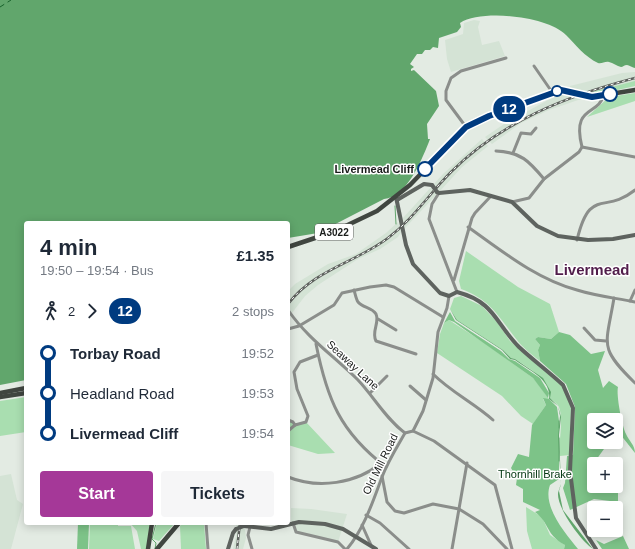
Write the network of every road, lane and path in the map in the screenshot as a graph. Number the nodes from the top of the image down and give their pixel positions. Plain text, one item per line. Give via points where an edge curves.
1 (506, 58) dead end
2 (534, 66) dead end
3 (635, 90) edge
4 (552, 92) junction
5 (603, 95) junction
6 (466, 127) junction
7 (536, 128) dead end
8 (582, 147) junction
9 (496, 151) dead end
10 (513, 153) junction
11 (635, 157) edge
12 (544, 179) junction
13 (635, 190) edge
14 (438, 193) junction
15 (491, 196) junction
16 (396, 198) junction
17 (512, 202) junction
18 (468, 227) junction
19 (635, 235) edge
20 (577, 240) junction
21 (290, 246) edge
22 (454, 280) junction
23 (354, 290) junction
24 (635, 290) edge
25 (457, 292) junction
26 (449, 296) junction
27 (614, 298) junction
28 (630, 301) junction
29 (635, 302) edge
30 (290, 313) edge
31 (443, 317) junction
32 (378, 319) junction
33 (299, 326) junction
34 (290, 328) edge
35 (584, 328) dead end
36 (396, 330) dead end
37 (606, 341) junction
38 (316, 344) junction
39 (416, 354) dead end
40 (318, 355) junction
41 (433, 374) junction
42 (387, 376) dead end
43 (635, 383) edge
44 (410, 386) dead end
45 (24, 388) edge
46 (0, 392) edge
47 (24, 393) edge
48 (370, 393) junction
49 (0, 397) edge
50 (426, 400) junction
51 (493, 420) dead end
52 (290, 421) edge
53 (295, 425) junction
54 (290, 429) edge
55 (413, 430) junction
56 (405, 433) junction
57 (381, 463) junction
58 (468, 463) junction
59 (386, 467) junction
60 (382, 476) junction
61 (290, 478) edge
62 (459, 509) junction
63 (366, 515) junction
64 (293, 523) junction
65 (290, 524) edge
66 (362, 524) junction
67 (152, 525) edge
68 (176, 525) edge
69 (206, 525) edge
70 (250, 525) edge
71 (286, 525) edge
72 (356, 536) junction
73 (371, 545) junction
74 (148, 549) edge
75 (157, 549) edge
76 (208, 549) edge
77 (228, 549) edge
78 (252, 549) edge
79 (346, 549) edge
80 (376, 549) edge
81 (409, 549) edge
82 (452, 549) edge
83 (507, 549) edge
84 (512, 549) edge
85 (596, 549) edge

1 - 6 street via 460,71 451,78 446,100
2 - 4 street
3 - 5 main road, A3022
4 - 5 main road, A3022, bridge
4 - 6 main road, A3022
5 - 8 street via 601,101 581,120 579,131
6 - 16 main road, A3022
7 - 10 street via 531,134 521,133
8 - 11 street
8 - 12 street
9 - 10 street
10 - 12 street via 526,158
12 - 17 street via 529,198
13 - 20 street via 620,200 600,202 589,209 582,220
14 - 15 street via 470,190
14 - 16 street, bridge via 432,185 424,184
14 - 22 street via 428,219
15 - 17 street
15 - 18 street via 475,213
16 - 21 main road, A3022 via 352,224
16 - 26 street via 413,264 440,293
17 - 20 street via 547,232
18 - 22 street
18 - 27 street via 543,277 577,290
19 - 20 street via 613,239
22 - 25 street
23 - 31 street via 386,285 394,287
23 - 32 street via 358,302 374,310
23 - 33 street via 342,293 334,304
24 - 28 street
25 - 26 street
25 - 85 street via 475,298 489,309 513,340 566,390 573,408 570,471 576,518
26 - 31 street, Old Mill Road
27 - 28 street
27 - 37 street
28 - 29 street
30 - 33 street, Seaway Lane
31 - 41 street, Old Mill Road via 436,343
32 - 36 street via 388,328
32 - 39 street via 374,333 376,341
33 - 34 street
33 - 38 street, Seaway Lane
35 - 37 street via 595,340
37 - 43 street via 614,362
38 - 40 street
38 - 48 street, Seaway Lane
40 - 53 street via 300,362 294,372 297,389 308,416 306,422
40 - 57 street via 329,393 341,420 357,442
41 - 50 street, Old Mill Road
41 - 51 street
42 - 48 street
44 - 50 street
45 - 46 main road
47 - 49 main road
48 - 56 street, Seaway Lane via 391,422
50 - 55 street, Old Mill Road
52 - 53 street
53 - 54 street
55 - 56 street, Old Mill Road
55 - 58 street via 434,440
56 - 59 street, Old Mill Road
57 - 59 street
57 - 61 street via 352,478 329,483 305,482
58 - 62 street
58 - 84 street via 497,488
59 - 60 street, Old Mill Road
60 - 62 street via 387,502 395,511 404,513 434,504
60 - 63 street, Old Mill Road
62 - 82 street
62 - 83 street via 484,524
63 - 66 street, Old Mill Road
63 - 81 street via 380,523
64 - 65 street
64 - 72 street via 325,524
64 - 79 street via 296,532 338,542
66 - 72 street, Old Mill Road
66 - 73 street
67 - 74 main road
68 - 75 main road
69 - 76 street
70 - 71 street via 271,529
70 - 77 street, bridge via 236,529
70 - 78 street via 248,536
72 - 73 street
72 - 79 street, Old Mill Road
73 - 80 street

